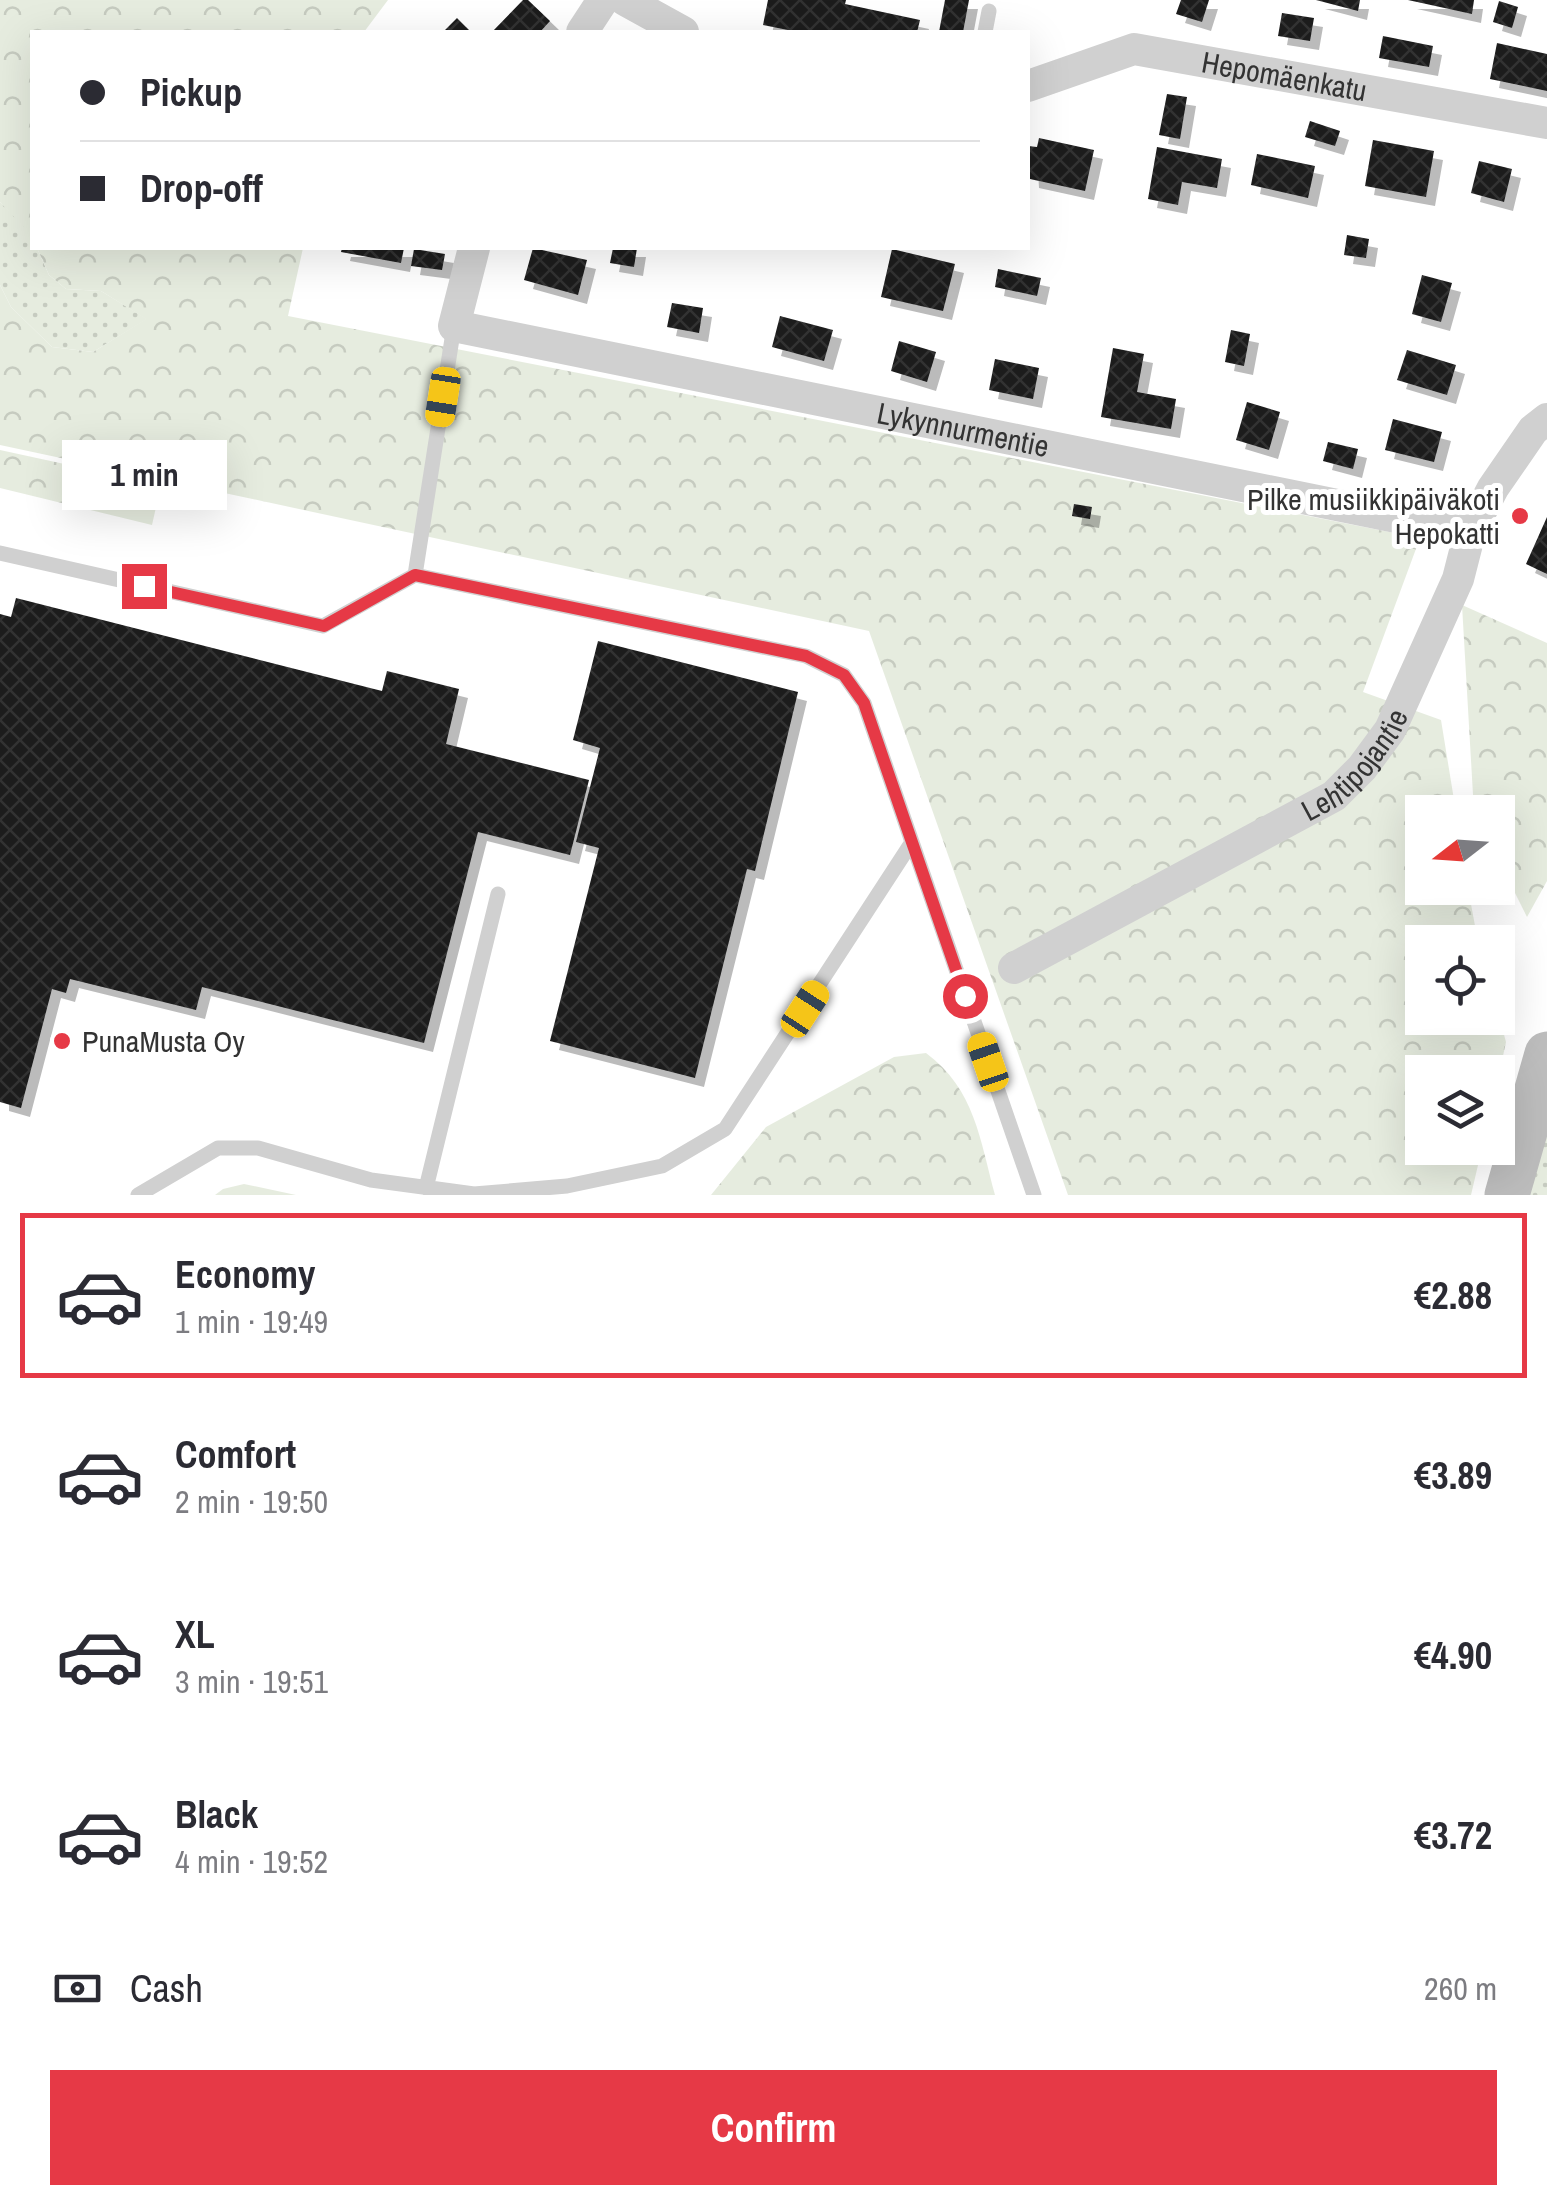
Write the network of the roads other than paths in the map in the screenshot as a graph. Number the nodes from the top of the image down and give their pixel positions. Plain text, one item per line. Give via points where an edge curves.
1 (603, 0) edge
2 (625, 0) edge
3 (988, 11) dead end
4 (583, 30) edge
5 (680, 30) edge
6 (984, 30) edge
7 (1030, 85) edge
8 (1547, 122) edge
9 (473, 250) edge
10 (454, 326) junction
11 (1547, 419) edge
12 (1470, 532) junction
13 (0, 553) edge
14 (415, 575) junction
15 (912, 842) junction
16 (498, 894) dead end
17 (1014, 968) dead end
18 (1547, 1054) edge
19 (426, 1188) junction
20 (138, 1195) edge
21 (474, 1195) edge
22 (1034, 1195) edge
23 (1507, 1195) edge

1 - 4 street
2 - 5 street
3 - 6 lane
7 - 8 street, Hepomäenkatu via 1134,49
9 - 10 street
10 - 12 street, Lykynnurmentie
10 - 14 lane
11 - 12 street, Lehtipojantie via 1493,488
12 - 17 street, Lehtipojantie via 1458,579 1390,730 1334,796
13 - 14 lane via 324,626
14 - 15 lane via 806,656 844,675 864,703
15 - 21 lane via 725,1129 662,1166 567,1186
15 - 22 lane
16 - 19 lane
18 - 23 main road
19 - 20 lane via 258,1148 218,1148
19 - 21 lane

